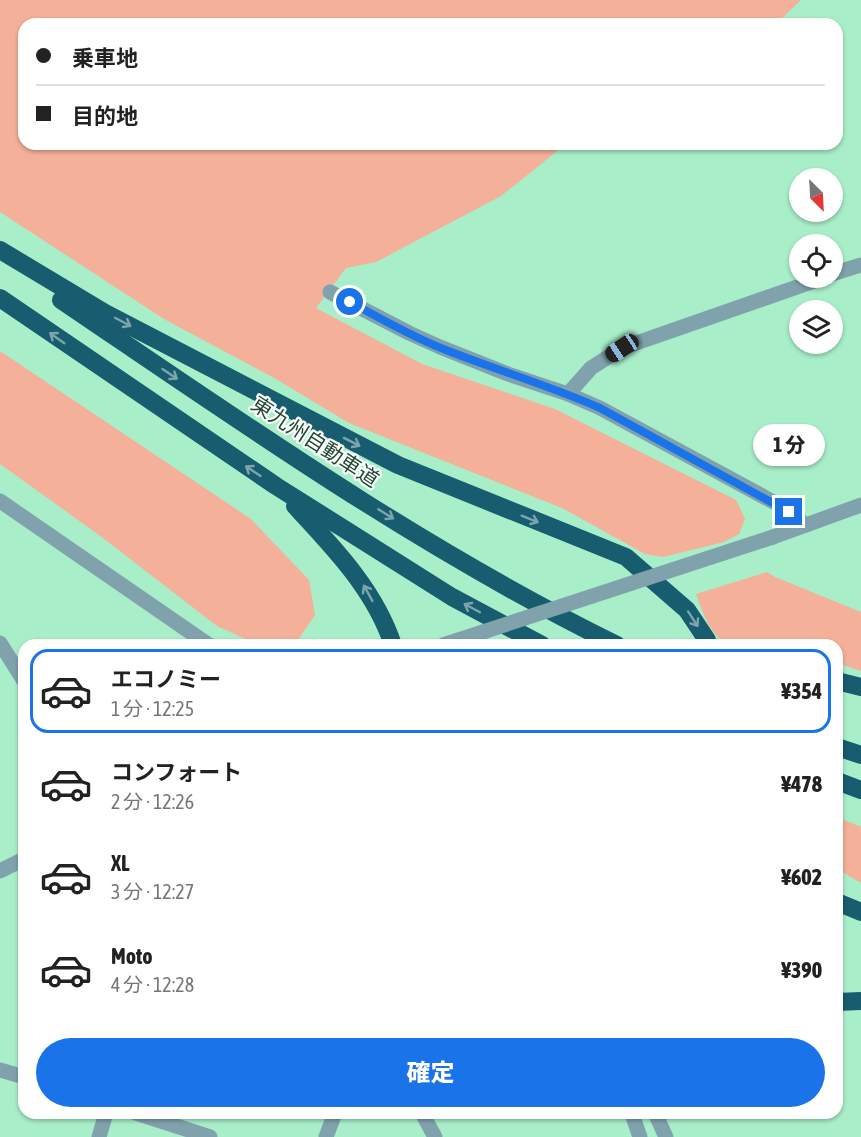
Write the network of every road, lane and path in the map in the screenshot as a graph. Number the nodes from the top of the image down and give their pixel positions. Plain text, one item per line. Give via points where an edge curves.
1 (0, 250) edge
2 (0, 258) edge
3 (861, 265) edge
4 (843, 271) edge
5 (794, 288) edge
6 (330, 292) dead end
7 (0, 298) edge
8 (568, 394) junction
9 (276, 486) junction
10 (0, 501) edge
11 (861, 505) edge
12 (806, 525) junction
13 (200, 639) edge
14 (391, 639) edge
15 (461, 639) edge
16 (531, 639) edge
17 (606, 639) edge
18 (706, 639) edge
19 (0, 643) edge
20 (18, 672) edge
21 (843, 682) edge
22 (861, 687) edge
23 (843, 749) edge
24 (861, 755) edge
25 (843, 784) edge
26 (861, 790) edge
27 (18, 862) edge
28 (0, 871) edge
29 (843, 904) edge
30 (861, 912) edge
31 (861, 1001) edge
32 (843, 1002) edge
33 (0, 1070) edge
34 (18, 1075) edge
35 (104, 1119) edge
36 (154, 1119) edge
37 (332, 1119) edge
38 (425, 1119) edge
39 (634, 1119) edge
40 (658, 1119) edge
41 (99, 1137) edge
42 (210, 1137) edge
43 (326, 1137) edge
44 (435, 1137) edge
45 (640, 1137) edge
46 (666, 1137) edge

1 -> 18 highway via 105,313 398,465 626,557 687,610
2 -> 17 highway, 東九州自動車道 via 205,397 429,541
3 - 4 street
5 - 8 street via 622,348 591,368
6 - 8 street via 440,347
9 -> 7 highway
8 - 12 street via 779,505
14 -> 9 highway via 361,581
16 -> 9 highway via 452,597
10 - 13 street
11 - 12 street
12 - 15 street, bridge
19 - 20 street
21 - 22 highway
23 - 24 highway
25 - 26 highway
27 - 28 street
29 - 30 highway
31 - 32 highway
33 - 34 street
35 - 41 street
36 - 42 street
37 - 43 street
38 - 44 street
39 - 45 street
40 - 46 street

